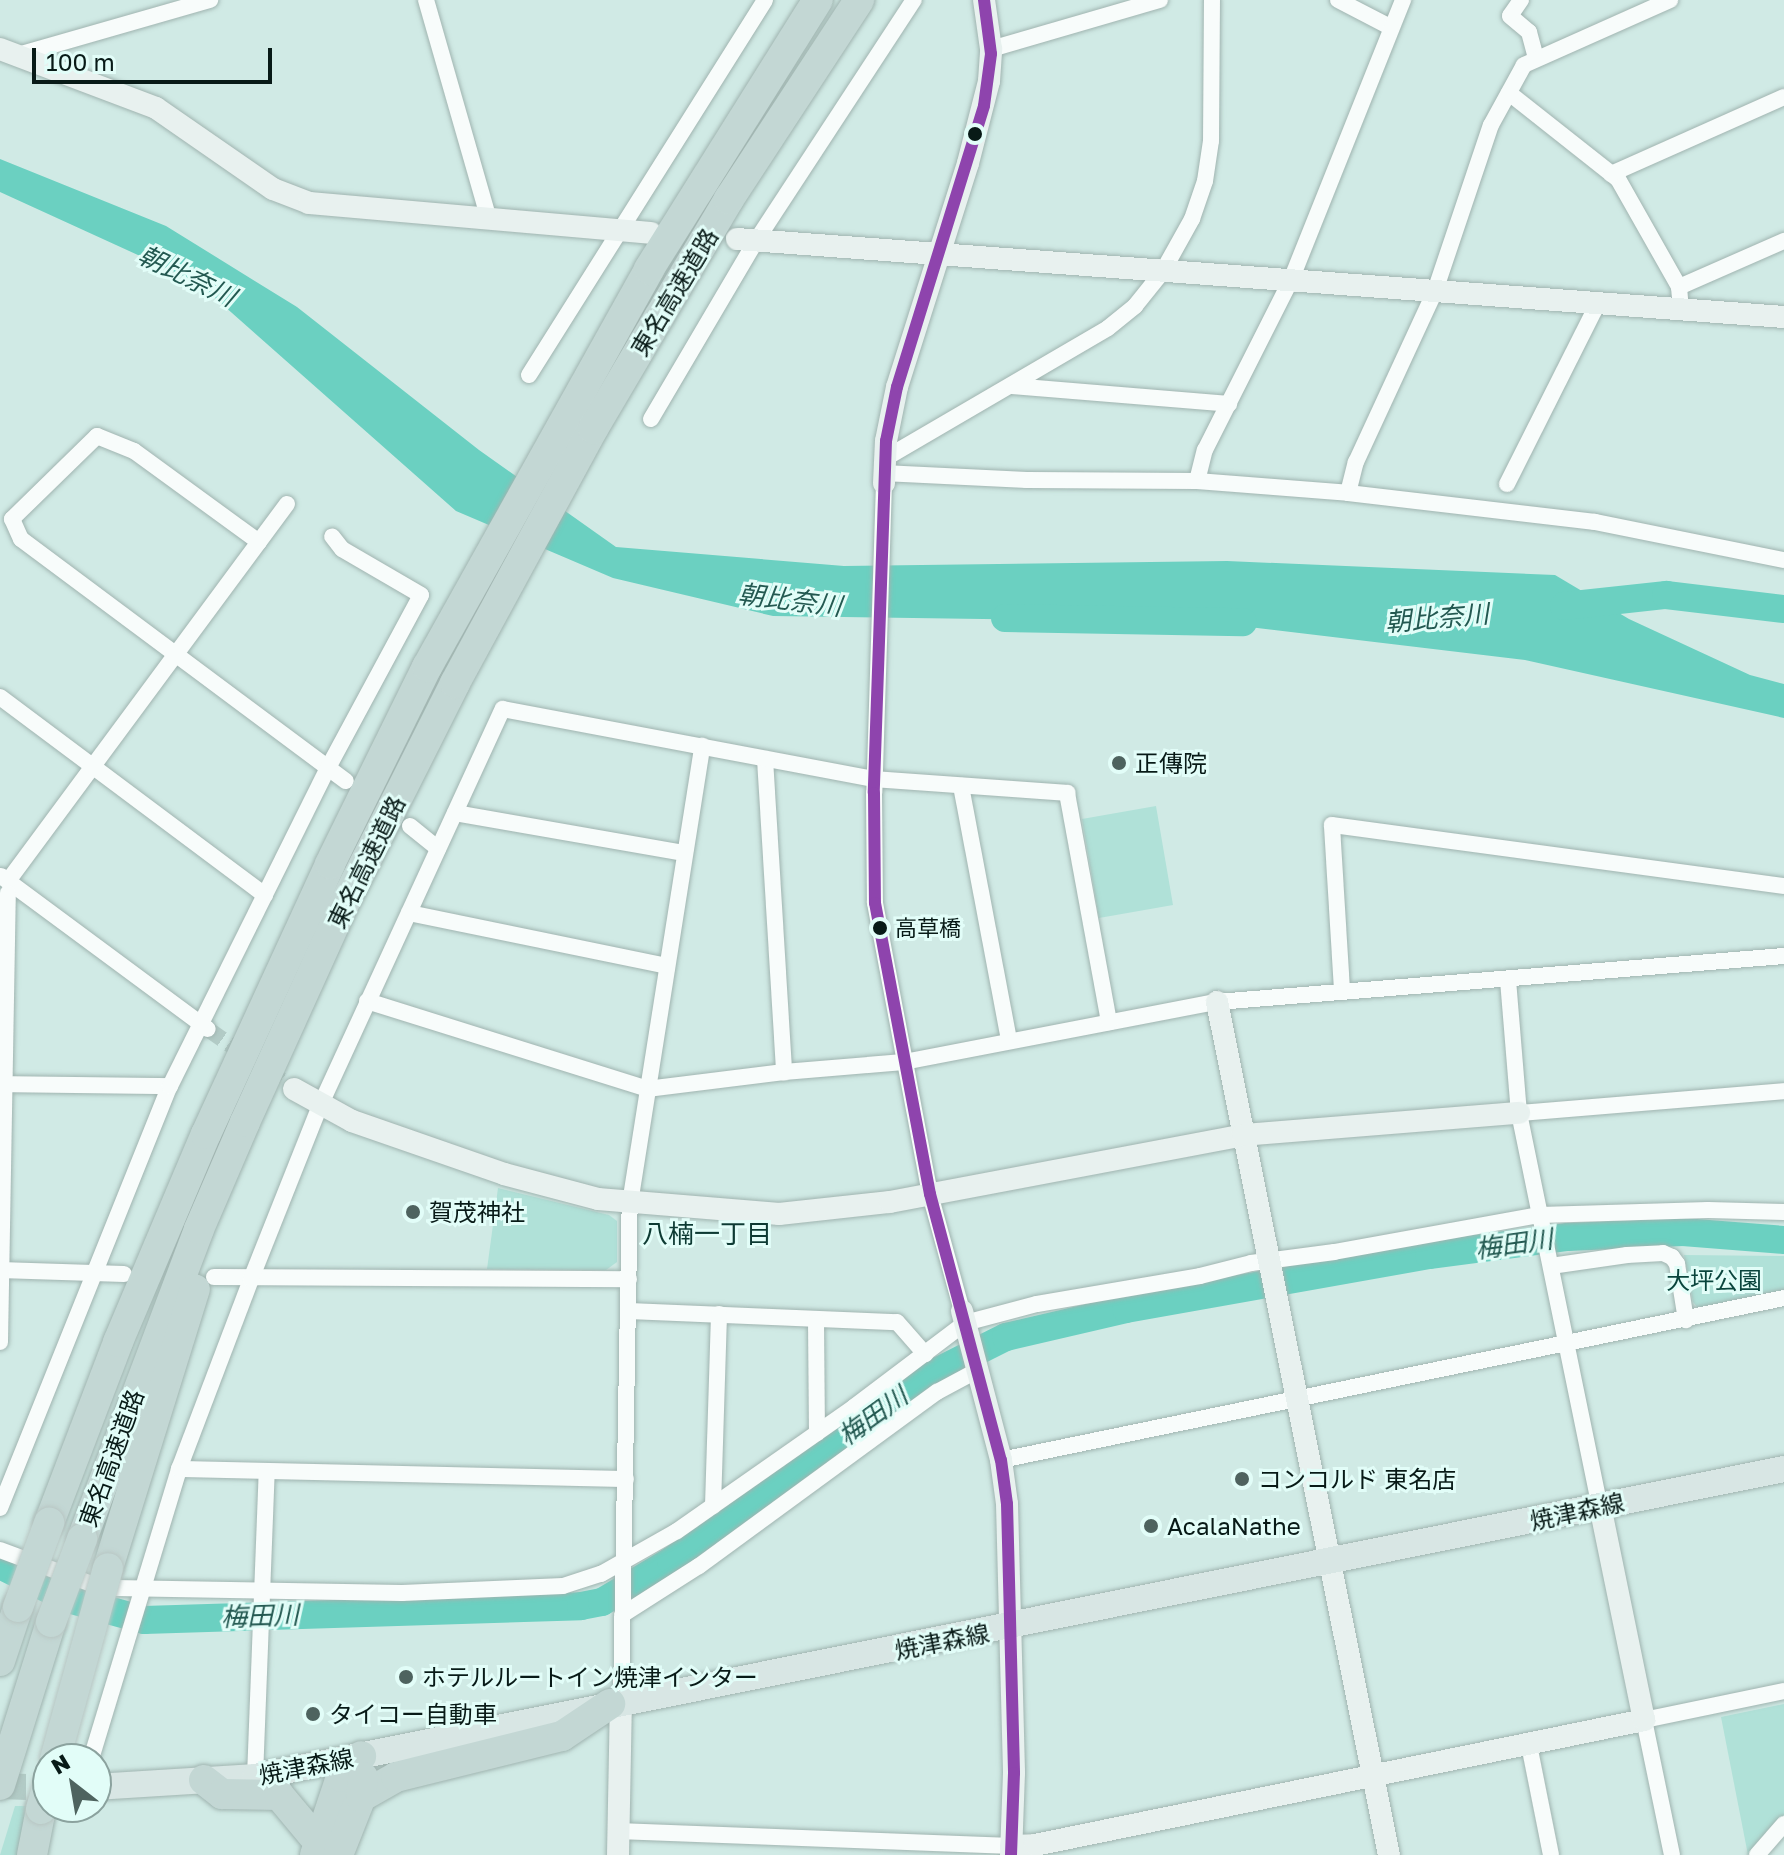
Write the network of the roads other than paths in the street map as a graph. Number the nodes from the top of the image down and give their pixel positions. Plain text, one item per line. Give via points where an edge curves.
1 (210, 0) edge
2 (426, 0) edge
3 (765, 0) edge
4 (818, 0) edge
5 (859, 0) edge
6 (914, 0) edge
7 (984, 0) edge
8 (1160, 0) edge
9 (1212, 0) edge
10 (1338, 0) edge
11 (1403, 0) edge
12 (1521, 0) edge
13 (1663, 1) edge
14 (156, 8) edge
15 (1390, 27) junction
16 (991, 49) junction
17 (9, 52) edge
18 (1536, 58) junction
19 (1509, 93) junction
20 (1784, 97) edge
21 (1611, 174) junction
22 (489, 220) junction
23 (618, 231) junction
24 (651, 233) dead end
25 (747, 240) junction
26 (1784, 241) edge
27 (939, 254) junction
28 (1163, 271) junction
29 (1291, 280) junction
30 (1435, 291) junction
31 (1680, 298) junction
32 (1598, 303) junction
33 (1784, 317) edge
34 (529, 375) dead end
35 (1010, 386) junction
36 (1229, 404) junction
37 (651, 419) dead end
38 (884, 472) junction
39 (1197, 481) junction
40 (1507, 484) dead end
41 (1348, 493) junction
42 (287, 504) dead end
43 (22, 508) junction
44 (0, 510) edge
45 (332, 536) dead end
46 (259, 542) junction
47 (1784, 560) edge
48 (176, 653) junction
49 (0, 697) edge
50 (702, 746) junction
51 (765, 759) junction
52 (329, 766) junction
53 (93, 767) junction
54 (874, 779) junction
55 (346, 781) dead end
56 (961, 786) junction
57 (455, 813) junction
58 (410, 826) dead end
59 (438, 849) junction
60 (685, 853) junction
61 (1784, 886) edge
62 (7, 887) edge
63 (265, 895) junction
64 (409, 913) junction
65 (1784, 956) edge
66 (667, 966) junction
67 (1508, 980) junction
68 (1342, 990) junction
69 (367, 1001) junction
70 (1217, 1002) junction
71 (1109, 1022) junction
72 (205, 1027) junction
73 (1009, 1041) junction
74 (904, 1062) junction
75 (784, 1072) junction
76 (1, 1084) edge
77 (170, 1086) junction
78 (294, 1089) tunnel mouth
79 (647, 1089) junction
80 (1784, 1091) edge
81 (320, 1106) junction
82 (1519, 1113) junction
83 (245, 1122) junction
84 (1243, 1135) junction
85 (930, 1194) junction
86 (630, 1203) junction
87 (1784, 1212) edge
88 (1541, 1220) junction
89 (1268, 1263) junction
90 (1550, 1263) junction
91 (0, 1270) edge
92 (95, 1274) junction
93 (124, 1274) dead end
94 (214, 1277) dead end
95 (251, 1279) junction
96 (629, 1279) junction
97 (1784, 1298) edge
98 (629, 1311) junction
99 (719, 1314) junction
100 (1686, 1320) junction
101 (816, 1321) junction
102 (965, 1321) junction
103 (0, 1342) edge
104 (1567, 1345) junction
105 (925, 1354) junction
106 (978, 1368) junction
107 (1295, 1399) junction
108 (817, 1433) junction
109 (1001, 1460) junction
110 (179, 1469) junction
111 (1784, 1469) edge
112 (267, 1471) junction
113 (626, 1479) junction
114 (713, 1506) junction
115 (1600, 1506) junction
116 (0, 1508) edge
117 (0, 1550) edge
118 (1329, 1563) junction
119 (623, 1564) junction
120 (141, 1591) junction
121 (263, 1595) junction
122 (622, 1613) junction
123 (1011, 1628) junction
124 (0, 1661) edge
125 (1784, 1691) edge
126 (616, 1703) junction
127 (1644, 1720) junction
128 (59, 1743) edge
129 (96, 1743) edge
130 (1529, 1745) junction
131 (361, 1756) junction
132 (255, 1777) junction
133 (1373, 1778) junction
134 (204, 1780) junction
135 (0, 1785) edge
136 (112, 1786) edge
137 (361, 1797) junction
138 (38, 1823) edge
139 (1784, 1824) edge
140 (619, 1831) junction
141 (1011, 1850) edge
142 (325, 1851) edge
143 (32, 1855) edge
144 (618, 1855) edge
145 (1389, 1855) edge
146 (1551, 1855) edge
147 (1672, 1855) edge
148 (1757, 1855) edge

1 - 14 street
2 - 22 street
3 - 23 street
4 - 124 highway, 東名高速道路, bridge via 563,416 466,593 330,864 212,1120 118,1342
5 - 83 highway, 東名高速道路 via 729,199 496,605 344,904
6 - 25 street
7 - 16 street
8 - 16 street
9 - 28 street via 1211,141 1205,181 1192,219
10 - 15 street
11 - 15 street
12 - 18 street via 1510,16 1529,32
13 - 18 street
14 - 17 street
15 - 29 street
16 - 27 street via 984,106
17 - 22 street via 156,108 273,189 309,203
18 - 19 street via 1524,65
19 - 21 street
19 - 30 street via 1491,125
20 - 21 street
21 - 31 street
22 - 23 street
23 - 24 street
23 - 34 street
25 - 27 street
25 - 37 street
26 - 31 street
27 - 28 street
27 - 38 street via 897,387
28 - 29 street
28 - 35 street via 1135,306 1108,328
29 - 30 street
29 - 36 street
30 - 32 street
30 - 41 street via 1356,462
31 - 32 street
31 - 33 street
32 - 40 street
35 - 36 street
35 - 38 street
36 - 39 street via 1205,450
38 - 39 street
38 - 54 street
39 - 41 street
41 - 47 street via 1595,522
42 - 46 street
43 - 44 street
43 - 46 street via 97,436 134,451
43 - 48 street via 12,519 21,539
45 - 52 street via 342,549 421,595
46 - 48 street
48 - 52 street
48 - 53 street
49 - 53 street
50 - 51 street
50 - 57 street via 503,709
50 - 60 street
51 - 54 street
51 - 75 street
52 - 55 street
52 - 63 street
53 - 62 street
53 - 63 street
54 - 56 street
54 - 74 street via 875,903
56 - 71 street via 1067,793
56 - 73 street
57 - 59 street
57 - 60 street
58 - 59 street
59 - 64 street
60 - 66 street
61 - 68 street via 1332,825
62 - 72 street
62 - 76 street
63 - 72 street
64 - 66 street
64 - 69 street
65 - 67 street
66 - 79 street
67 - 68 street
67 - 82 street
68 - 70 street
69 - 79 street
69 - 81 street
70 - 71 street
70 - 84 street
71 - 73 street
72 - 77 street
73 - 74 street
74 - 75 street
74 - 85 street
75 - 79 street
76 - 77 street
76 - 91 street
77 - 92 street
78 - 81 street
79 - 86 street
80 - 82 street
81 - 86 street via 504,1174
81 - 95 street
82 - 84 street
82 - 88 street
83 - 128 highway, bridge
83 - 135 highway, 東名高速道路, bridge via 182,1273 51,1622
84 - 85 street
84 - 89 street
85 - 86 street via 779,1214
85 - 102 street
86 - 96 street
87 - 88 street via 1708,1210
88 - 89 street
88 - 90 street
89 - 102 street
89 - 107 street
90 - 100 street via 1663,1253 1677,1264
90 - 104 street
91 - 92 street
91 - 103 street
92 - 93 street
92 - 116 street
94 - 95 street
95 - 96 street
95 - 110 street
96 - 98 street
97 - 100 street
98 - 99 street
98 - 113 street
99 - 101 street
99 - 114 street
100 - 104 street
101 - 105 street via 897,1322
101 - 108 street
102 - 105 street
102 - 106 street
104 - 107 street
104 - 115 street
105 - 108 street
106 - 109 street
106 - 122 street via 924,1400 699,1566
107 - 109 street
107 - 118 street
108 - 114 street
109 - 123 street
110 - 112 street
110 - 120 street
111 - 115 main road, 焼津森線
112 - 113 street
112 - 121 street
113 - 119 street
114 - 119 street
115 - 118 main road, 焼津森線
115 - 127 street
117 - 120 street via 94,1585
118 - 123 main road, 焼津森線
118 - 133 street
119 - 121 street via 583,1583 542,1589
119 - 122 street
120 - 121 street
120 - 129 street
121 - 132 street
122 - 126 street
123 - 126 main road, 焼津森線
123 - 141 street
125 - 127 street
126 - 131 main road, 焼津森線
126 - 137 highway via 562,1736 396,1777
126 - 140 street
127 - 130 street
127 - 147 street
130 - 133 street
130 - 146 street
131 - 132 main road, 焼津森線
131 - 137 highway
131 - 142 highway via 341,1777
132 - 134 main road, 焼津森線
133 - 141 street
133 - 145 street
134 - 136 main road, 焼津森線
134 - 142 highway via 222,1794 279,1795
137 - 142 highway
138 - 143 highway
139 - 148 street
140 - 141 street
140 - 144 street

